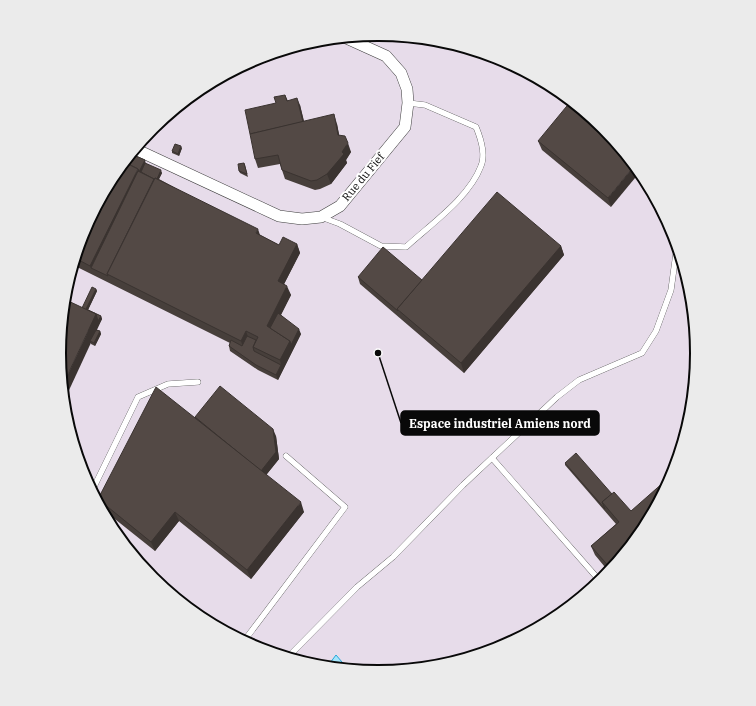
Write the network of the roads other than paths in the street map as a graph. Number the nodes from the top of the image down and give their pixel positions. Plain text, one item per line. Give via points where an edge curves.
1 (356, 42) edge
2 (408, 103) junction
3 (140, 151) edge
4 (321, 217) junction
5 (675, 260) edge
6 (198, 382) dead end
7 (286, 456) dead end
8 (492, 458) junction
9 (95, 484) edge
10 (596, 577) edge
11 (248, 636) edge
12 (292, 653) edge

1 - 2 street, Rue du Fief via 386,56 400,73 407,89
2 - 4 street, Rue du Fief via 405,127 340,206
2 - 4 lane via 425,105 476,127 481,140 482,166 466,193 406,247 381,246
3 - 4 street, Rue du Fief via 278,216 302,220
5 - 8 lane via 671,290 656,331 642,353 580,380 557,396
6 - 9 lane via 168,384 138,397
7 - 11 lane via 345,507
8 - 10 lane
8 - 12 lane

